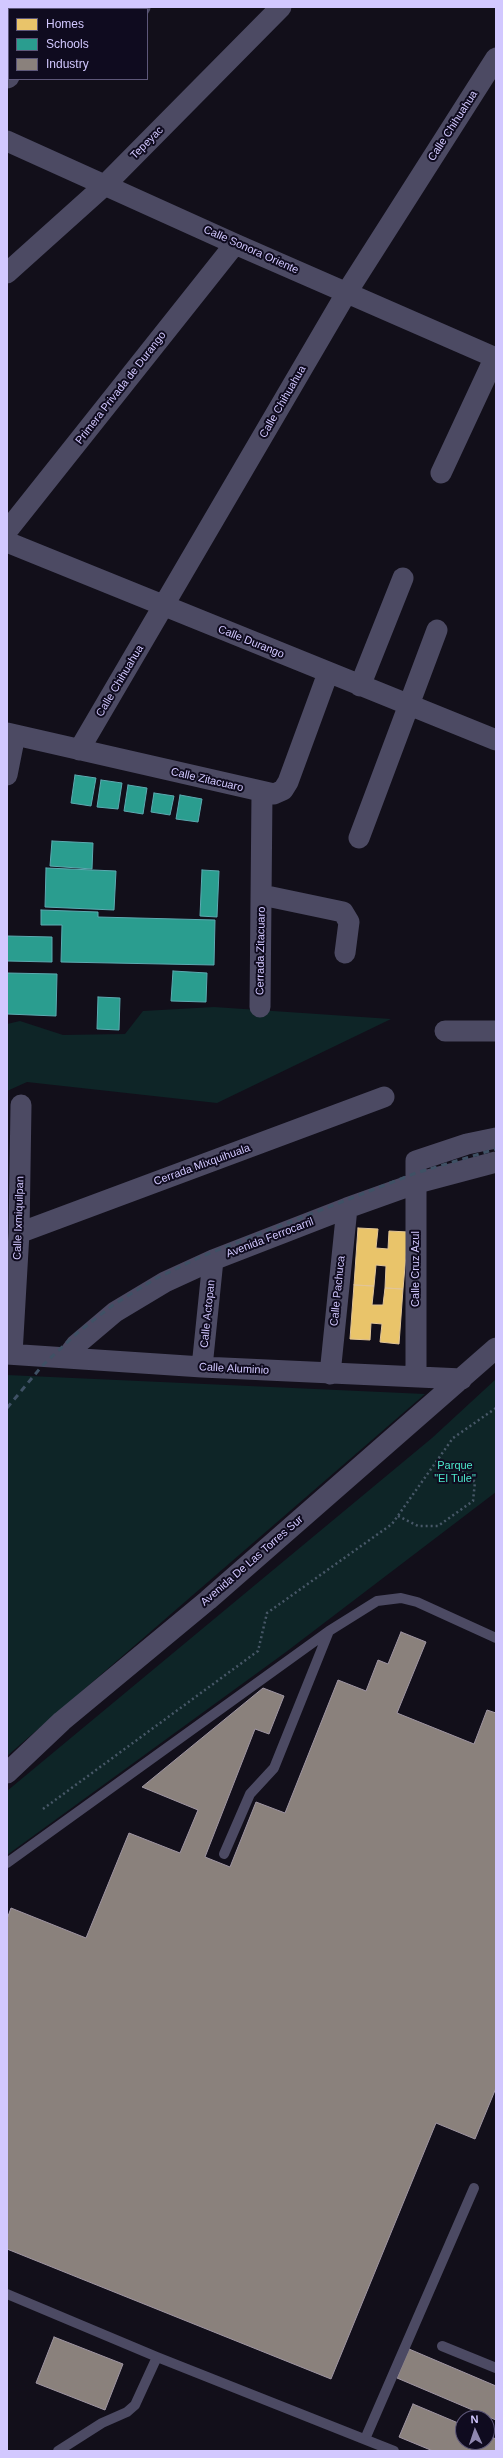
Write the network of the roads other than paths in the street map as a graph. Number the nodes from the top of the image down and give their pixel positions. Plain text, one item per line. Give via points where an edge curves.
1 (281, 7) edge
2 (496, 58) edge
3 (7, 141) edge
4 (105, 185) junction
5 (235, 244) junction
6 (7, 273) edge
7 (347, 292) junction
8 (495, 358) edge
9 (441, 473) dead end
10 (7, 531) edge
11 (7, 542) edge
12 (403, 578) dead end
13 (164, 607) junction
14 (437, 630) dead end
15 (328, 673) junction
16 (360, 686) junction
17 (410, 706) junction
18 (11, 734) edge
19 (496, 740) edge
20 (79, 750) junction
21 (7, 775) edge
22 (262, 793) junction
23 (359, 838) dead end
24 (262, 896) junction
25 (346, 953) dead end
26 (260, 1007) dead end
27 (496, 1031) edge
28 (445, 1032) dead end
29 (384, 1097) dead end
30 (21, 1105) dead end
31 (496, 1138) edge
32 (496, 1162) edge
33 (417, 1183) junction
34 (347, 1208) junction
35 (19, 1233) junction
36 (213, 1260) junction
37 (496, 1348) edge
38 (10, 1354) edge
39 (66, 1357) junction
40 (202, 1367) junction
41 (330, 1374) junction
42 (416, 1377) junction
43 (462, 1379) junction
44 (329, 1631) junction
45 (496, 1638) edge
46 (7, 1773) edge
47 (224, 1854) dead end
48 (7, 1863) edge
49 (474, 2188) dead end
50 (7, 2294) edge
51 (442, 2346) dead end
52 (157, 2357) junction
53 (496, 2368) edge
54 (364, 2438) junction
55 (58, 2451) edge
56 (394, 2451) edge

1 - 4 street, Tepeyac
2 - 7 street, Calle Chihuahua
3 - 4 street, Calle Sonora Oriente
4 - 5 street, Calle Sonora Oriente
4 - 6 street, Tepeyac
5 - 7 street, Calle Sonora Oriente
5 - 10 street, Primera Privada de Durango
7 - 8 street, Calle Sonora Oriente
7 - 13 street, Calle Chihuahua
8 - 9 street
11 - 13 street, Calle Durango
12 - 16 street
13 - 15 street, Calle Durango
13 - 20 street, Calle Chihuahua
14 - 17 street
15 - 16 street, Calle Durango
15 - 22 street, Calle Zitacuaro via 286,787 274,794
16 - 17 street, Calle Durango
17 - 19 street, Calle Durango
17 - 23 street
18 - 20 street, Calle Zitacuaro
18 - 21 street
20 - 22 street, Calle Zitacuaro
22 - 24 street, Cerrada Zitacuaro
24 - 25 street, Cerrada Zitacuaro via 347,914
24 - 26 street, Cerrada Zitacuaro
27 - 28 street
29 - 35 street, Cerrada Mixquihuala
30 - 35 street, Calle Ixmiquilpan
31 - 33 street, Calle Cruz Azul via 467,1144 416,1161
32 - 33 street, Avenida Ferrocarril
33 - 34 street, Avenida Ferrocarril
33 - 42 street, Calle Cruz Azul
34 - 36 street, Avenida Ferrocarril
34 - 41 street, Calle Pachuca
35 - 38 street, Calle Ixmiquilpan
36 - 39 street, Avenida Ferrocarril via 165,1282 115,1312 76,1345
36 - 40 street, Calle Actopan
37 - 43 street, Avenida De Las Torres Sur
38 - 39 street, Calle Aluminio
39 - 40 street, Calle Aluminio
40 - 41 street, Calle Aluminio
41 - 42 street, Calle Aluminio
42 - 43 street, Calle Aluminio
43 - 46 street, Avenida De Las Torres Sur via 208,1600 62,1721
44 - 45 lane via 376,1600 401,1598 417,1602
44 - 47 lane via 274,1768 250,1794
44 - 48 lane
49 - 54 lane
50 - 52 lane
51 - 53 lane
52 - 54 lane
52 - 55 lane via 135,2405 128,2412 102,2423
54 - 56 lane

